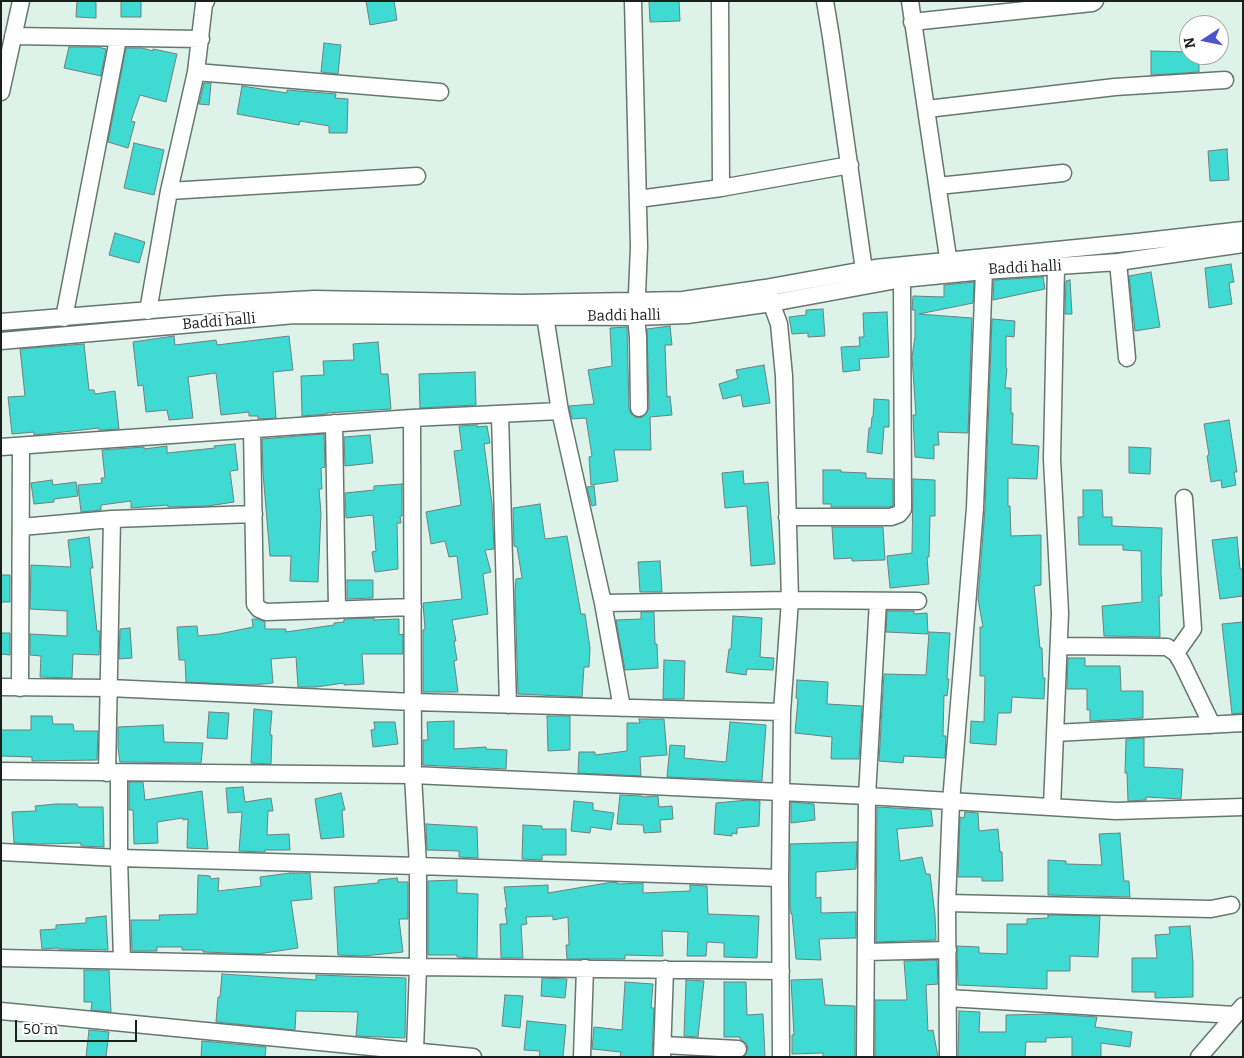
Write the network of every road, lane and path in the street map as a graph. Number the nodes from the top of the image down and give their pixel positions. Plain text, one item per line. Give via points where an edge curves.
1 (21, 1) edge
2 (206, 1) edge
3 (633, 1) edge
4 (720, 1) edge
5 (825, 1) edge
6 (910, 1) edge
7 (1095, 1) edge
8 (912, 22) junction
9 (13, 36) junction
10 (118, 39) junction
11 (201, 39) junction
12 (196, 72) junction
13 (1225, 80) dead end
14 (1, 92) edge
15 (440, 92) dead end
16 (927, 109) junction
17 (850, 165) junction
18 (1063, 173) dead end
19 (417, 176) dead end
20 (938, 186) junction
21 (721, 188) junction
22 (169, 191) junction
23 (638, 199) junction
24 (1243, 230) edge
25 (1243, 244) edge
26 (1118, 262) junction
27 (949, 267) junction
28 (1056, 267) junction
29 (864, 270) junction
30 (984, 271) junction
31 (902, 280) junction
32 (768, 295) junction
33 (636, 310) junction
34 (148, 311) junction
35 (545, 316) junction
36 (64, 318) junction
37 (1, 322) edge
38 (1, 341) edge
39 (1127, 358) dead end
40 (639, 408) dead end
41 (560, 411) junction
42 (500, 414) junction
43 (412, 418) junction
44 (334, 423) junction
45 (252, 430) junction
46 (1, 447) edge
47 (21, 447) junction
48 (1184, 498) dead end
49 (254, 514) junction
50 (788, 517) junction
51 (112, 519) junction
52 (21, 527) junction
53 (790, 600) junction
54 (878, 601) junction
55 (918, 601) dead end
56 (603, 603) junction
57 (413, 607) junction
58 (337, 610) junction
59 (1059, 646) junction
60 (1176, 653) junction
61 (1, 687) edge
62 (20, 688) junction
63 (109, 688) junction
64 (413, 702) junction
65 (508, 705) junction
66 (622, 708) junction
67 (782, 712) junction
68 (1243, 723) edge
69 (1212, 725) junction
70 (1055, 733) junction
71 (1, 771) edge
72 (113, 773) junction
73 (413, 775) junction
74 (781, 793) junction
75 (867, 796) junction
76 (951, 802) junction
77 (1052, 807) junction
78 (1243, 807) edge
79 (1, 852) edge
80 (118, 858) junction
81 (418, 866) junction
82 (780, 878) junction
83 (947, 903) junction
84 (1231, 905) dead end
85 (948, 950) junction
86 (866, 952) junction
87 (1, 958) edge
88 (122, 960) junction
89 (418, 967) junction
90 (585, 968) junction
91 (665, 969) junction
92 (781, 971) junction
93 (948, 998) junction
94 (1, 1011) edge
95 (1239, 1011) edge
96 (738, 1049) dead end
97 (415, 1051) junction
98 (662, 1051) edge
99 (473, 1057) edge
100 (582, 1057) edge
101 (781, 1057) edge
102 (865, 1057) edge
103 (948, 1057) edge
104 (1199, 1057) edge

1 - 9 street
2 - 11 street
3 - 23 street
4 - 21 street
5 - 17 street
6 - 8 street
7 - 8 street
8 - 16 street
9 - 10 street
9 - 14 street
10 - 11 street
10 - 36 street
11 - 12 street
12 - 15 street
12 - 22 street
13 - 16 street via 1114,87
16 - 20 street
17 - 21 street
17 - 29 street
18 - 20 street
19 - 22 street
20 - 27 street
21 - 23 street
22 - 34 street
23 - 33 street
24 - 27 street
25 - 26 street, Baddi halli
26 - 28 street, Baddi halli
26 - 39 street
27 - 29 street
27 - 30 street, Baddi halli
27 - 31 street, Baddi halli
28 - 30 street, Baddi halli
28 - 59 street via 1052,459
29 - 32 street
30 - 76 street via 975,508
31 - 32 street, Baddi halli
31 - 50 street via 903,509 891,517
32 - 33 street, Baddi halli via 687,314
32 - 50 street via 779,324 784,376
33 - 34 street via 522,303 314,299
33 - 35 street, Baddi halli
33 - 40 street
34 - 36 street
35 - 38 street, Baddi halli via 295,315
35 - 41 street
36 - 37 street
41 - 42 street
41 - 56 street
42 - 43 street
42 - 65 street
43 - 44 street
43 - 57 street
44 - 45 street
44 - 58 street
45 - 47 street
45 - 49 street
46 - 47 street
47 - 52 street
48 - 60 street via 1194,629
49 - 51 street
49 - 58 street via 255,604 259,609 266,612
50 - 53 street
51 - 52 street
51 - 63 street
52 - 62 street
53 - 54 street
53 - 56 street
53 - 67 street
54 - 55 street
54 - 75 street
56 - 66 street
57 - 58 street
57 - 64 street
59 - 60 street via 1167,647
59 - 70 street
60 - 69 street
61 - 62 street
62 - 63 street
63 - 64 street
63 - 72 street
64 - 65 street
64 - 73 street
65 - 66 street
66 - 67 street
67 - 74 street
68 - 69 street
69 - 70 street
70 - 77 street
71 - 72 street
72 - 73 street
72 - 80 street
73 - 74 street
73 - 81 street
74 - 75 street
74 - 82 street
75 - 76 street
75 - 86 street
76 - 77 street
76 - 83 street
77 - 78 street via 1116,811
79 - 80 street
80 - 81 street
80 - 88 street
81 - 82 street
81 - 89 street
82 - 92 street
83 - 84 street via 1211,909
83 - 85 street
85 - 86 street
85 - 93 street
86 - 102 street
87 - 88 street
88 - 89 street
89 - 90 street
89 - 97 street
90 - 91 street
90 - 100 street
91 - 92 street
91 - 98 street
92 - 101 street
93 - 95 street
93 - 103 street
94 - 97 street
95 - 104 street
96 - 98 street
97 - 99 street

